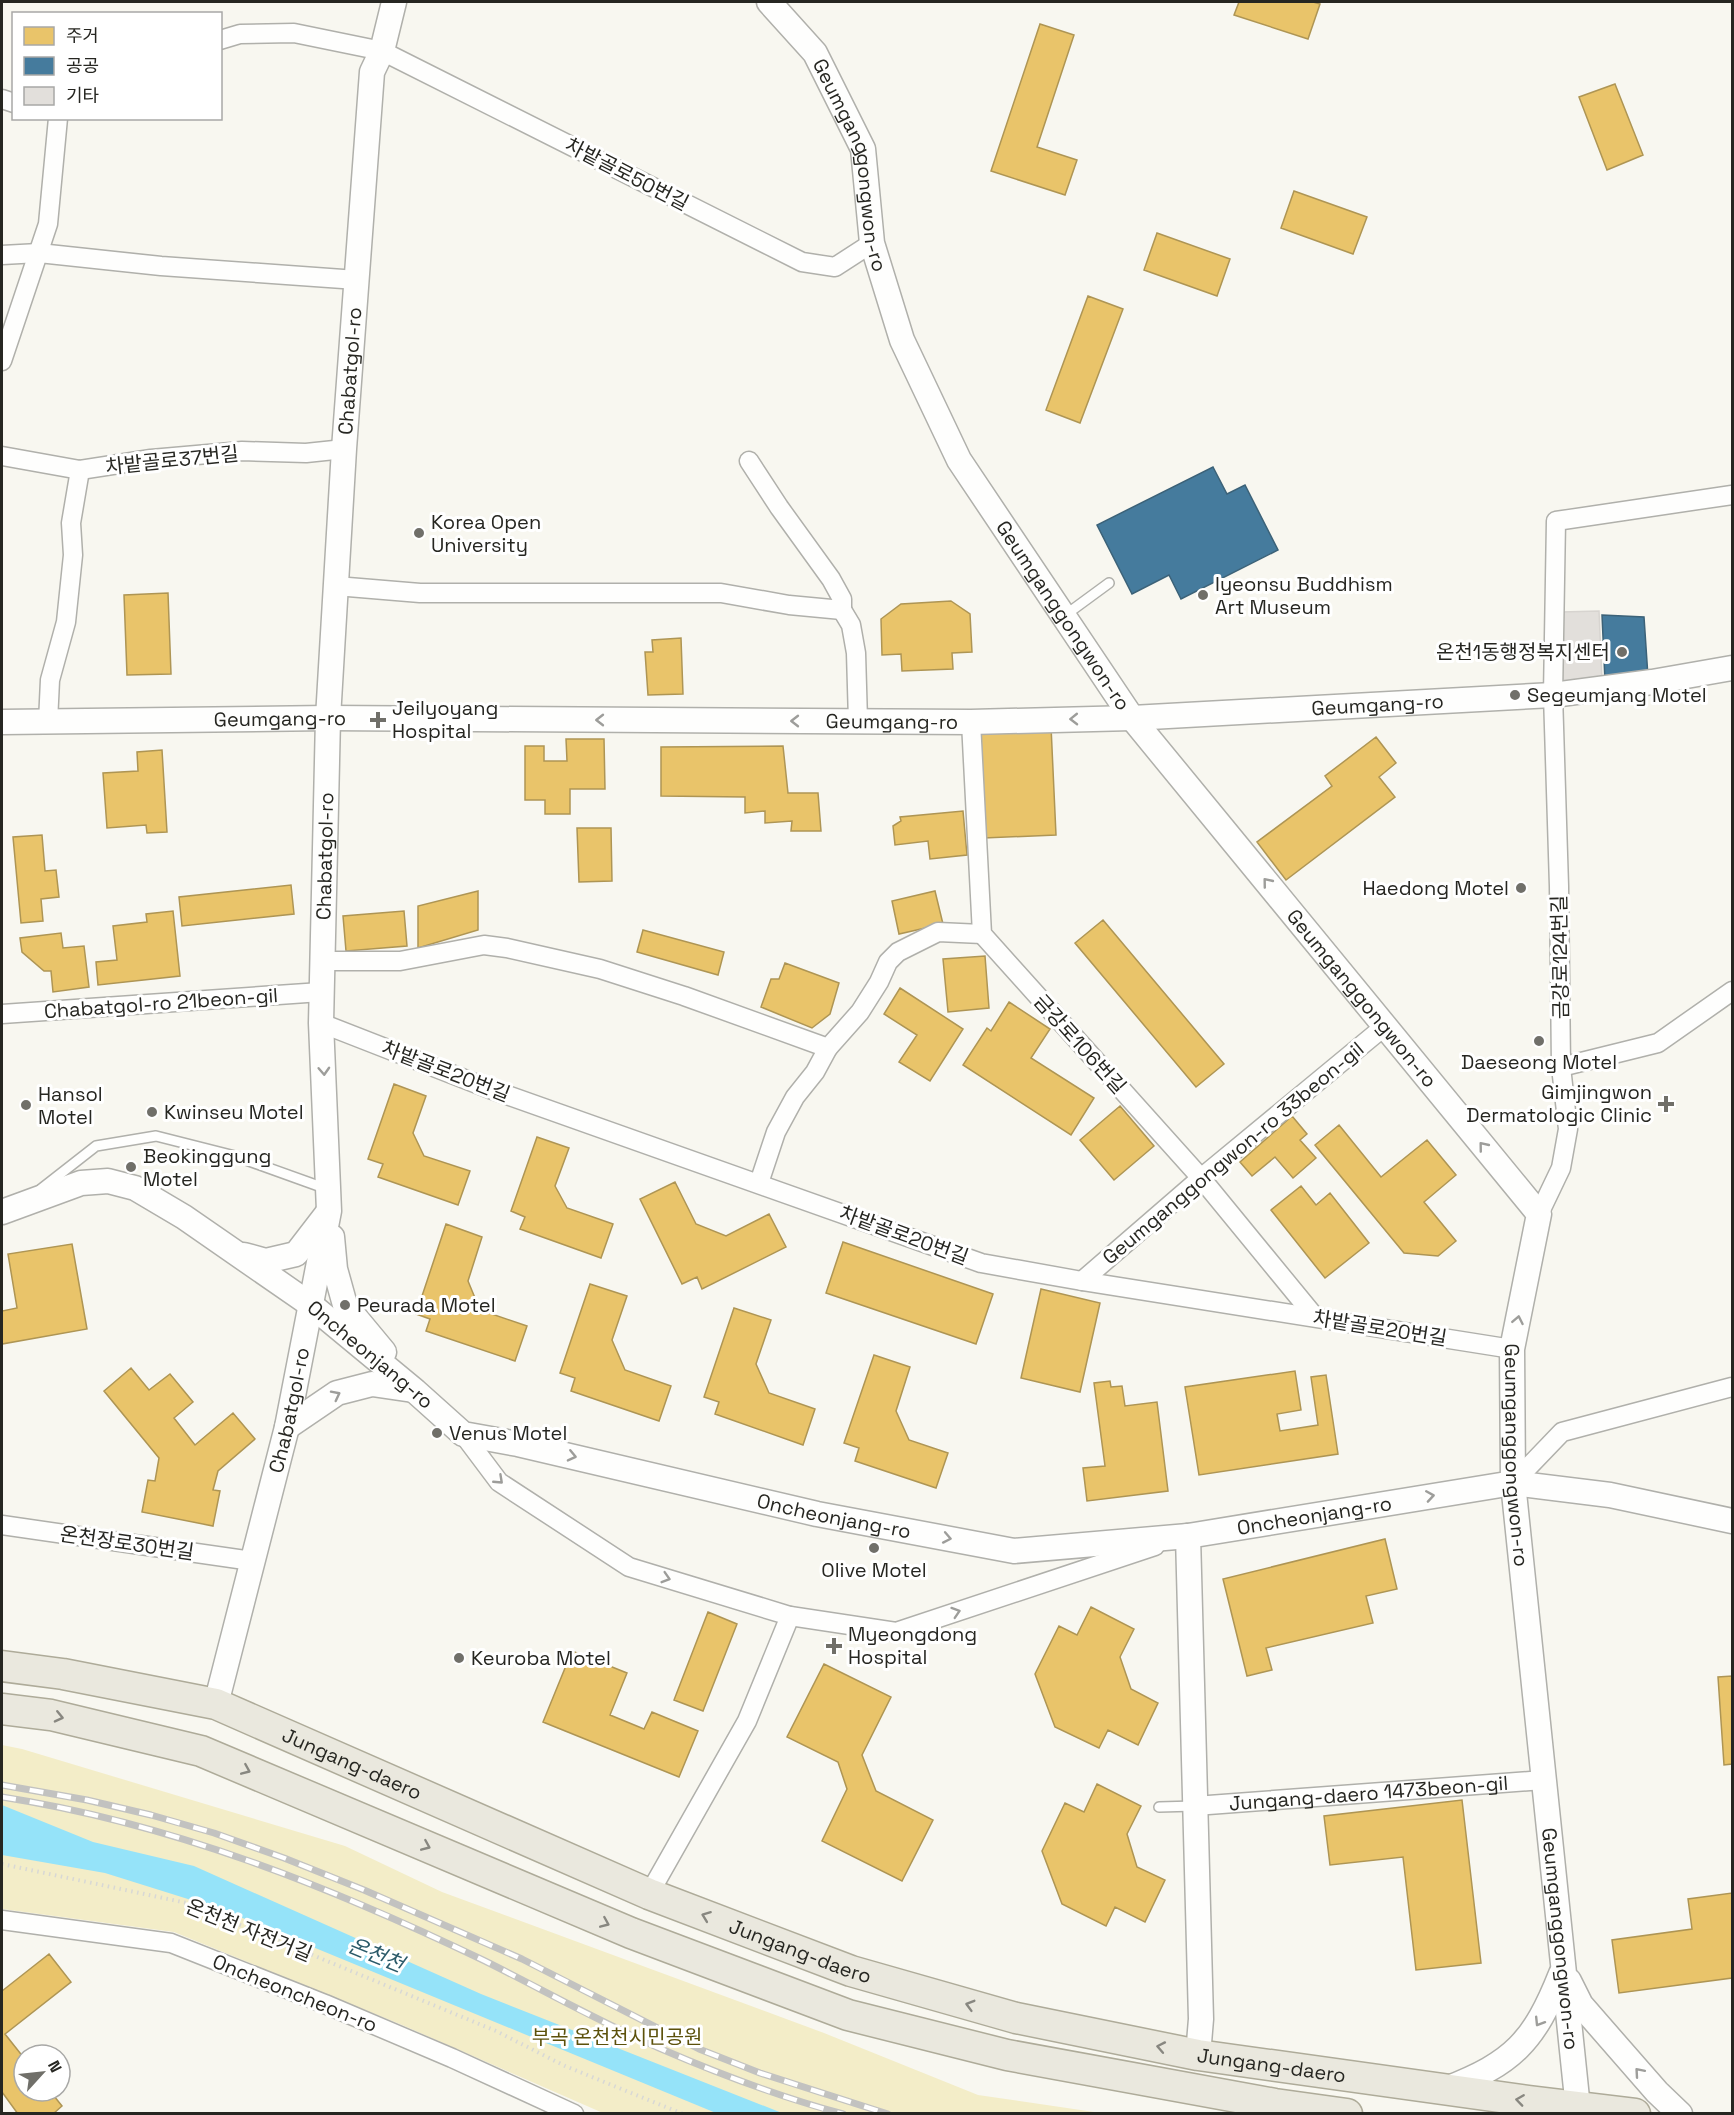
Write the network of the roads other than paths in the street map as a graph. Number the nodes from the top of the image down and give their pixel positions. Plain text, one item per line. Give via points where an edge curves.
1 (394, 2) edge
2 (769, 2) edge
3 (222, 39) edge
4 (382, 51) junction
5 (58, 120) edge
6 (872, 243) junction
7 (39, 253) junction
8 (2, 255) edge
9 (357, 280) junction
10 (2, 361) edge
11 (344, 449) junction
12 (2, 456) edge
13 (749, 461) dead end
14 (80, 470) junction
15 (1732, 495) edge
16 (1109, 583) dead end
17 (336, 586) junction
18 (842, 610) junction
19 (1064, 616) junction
20 (1732, 668) edge
21 (1553, 695) junction
22 (328, 718) junction
23 (1132, 718) junction
24 (858, 721) junction
25 (2, 722) edge
26 (48, 722) junction
27 (970, 722) junction
28 (982, 934) junction
29 (322, 961) junction
30 (1732, 991) edge
31 (321, 992) junction
32 (2, 1014) edge
33 (321, 1023) junction
34 (1384, 1026) junction
35 (828, 1048) junction
36 (1561, 1067) junction
37 (1201, 1178) junction
38 (759, 1183) junction
39 (330, 1200) junction
40 (12, 1208) edge
41 (1539, 1214) junction
42 (239, 1254) junction
43 (1082, 1281) junction
44 (311, 1305) junction
45 (1315, 1317) junction
46 (1512, 1349) junction
47 (1732, 1388) edge
48 (415, 1391) junction
49 (287, 1427) junction
50 (463, 1434) junction
51 (1513, 1483) junction
52 (1732, 1521) edge
53 (2, 1525) edge
54 (1188, 1536) junction
55 (252, 1561) junction
56 (790, 1616) junction
57 (2, 1666) edge
58 (216, 1704) junction
59 (2, 1709) edge
60 (1543, 1780) junction
61 (1195, 1806) junction
62 (1159, 1807) dead end
63 (649, 1894) junction
64 (2, 1920) edge
65 (1563, 1969) junction
66 (1198, 2055) junction
67 (1446, 2090) junction
68 (1578, 2108) junction
69 (574, 2114) edge
70 (1347, 2114) edge
71 (1635, 2114) edge
72 (1680, 2114) edge

1 - 4 street, Chabatgol-ro
2 - 6 street, Geumganggongwon-ro via 815,53 863,149
3 - 4 street, 차밭골로50번길 via 240,34 294,33
4 - 6 street, 차밭골로50번길 via 802,262 835,267
4 - 9 street, Chabatgol-ro via 372,72
5 - 7 street via 48,224
6 - 19 street, Geumganggongwon-ro via 902,340 959,460
7 - 8 street
7 - 9 street
7 - 10 street
9 - 11 street, Chabatgol-ro
11 - 14 street, 차밭골로37번길 via 306,453 242,451
11 - 17 street, Chabatgol-ro
12 - 14 street, 차밭골로37번길
13 - 18 street via 831,579 842,600
14 - 26 street via 71,523 73,555 66,622 50,680
15 - 21 street, 금강로124번길 via 1556,521
16 - 19 lane
17 - 18 street via 420,593 721,593
17 - 22 street, Chabatgol-ro
18 - 24 street via 851,625 856,653
19 - 23 street, Geumganggongwon-ro
20 - 21 street, Geumgang-ro
21 - 23 street, Geumgang-ro
21 - 36 street, 금강로124번길
24 -> 22 street, Geumgang-ro
22 - 26 street, Geumgang-ro
22 - 29 street, Chabatgol-ro
23 -> 27 street, Geumgang-ro
34 -> 23 street, Geumganggongwon-ro
24 - 27 street, Geumgang-ro
25 - 26 street, Geumgang-ro
27 - 28 street
28 - 35 street via 938,932 898,952 888,962 860,1012
28 - 37 street, 금강로106번길
29 - 31 street, Chabatgol-ro
29 - 35 street via 400,961 484,945 507,948 600,969
30 - 36 street via 1658,1043
31 - 32 street, Chabatgol-ro 21beon-gil
31 - 33 street, Chabatgol-ro
33 - 38 street, 차밭골로20번길 via 490,1089
33 -> 39 street, Chabatgol-ro
34 - 37 street, Geumganggongwon-ro 33beon-gil
41 -> 34 street, Geumganggongwon-ro
35 - 38 street via 776,1132
36 - 41 street, 금강로124번길 via 1568,1129 1561,1168
37 - 43 street, Geumganggongwon-ro 33beon-gil
37 - 45 street, 금강로106번길
38 - 43 street, 차밭골로20번길 via 981,1263
39 - 40 lane, Oncheonjang-ro via 236,1156 156,1136 96,1146
39 - 42 street via 296,1254 266,1261
39 - 44 street, Chabatgol-ro
39 - 48 street via 335,1269 345,1305
40 - 42 street, Oncheonjang-ro via 81,1183 108,1181 135,1188 159,1201
46 -> 41 street, Geumganggongwon-ro
42 - 44 street, Oncheonjang-ro
43 - 45 street, 차밭골로20번길
44 - 48 street, Oncheonjang-ro
44 - 49 street, Chabatgol-ro
45 - 46 street, 차밭골로20번길
46 - 51 street, Geumganggongwon-ro
47 - 51 street via 1562,1432
49 -> 48 street via 337,1393 372,1383
48 - 50 street, Oncheonjang-ro
49 - 55 street, Chabatgol-ro
50 -> 54 street, Oncheonjang-ro via 818,1514 1014,1551
50 -> 56 street via 499,1482 629,1567
51 - 52 street, Oncheonjang-ro via 1610,1495
54 -> 51 street, Oncheonjang-ro
51 - 60 street, Geumganggongwon-ro
53 - 55 street, 온천장로30번길
56 -> 54 street via 896,1632
54 - 61 street
55 - 58 street, Chabatgol-ro
56 - 63 street via 747,1722
57 - 58 main road, Jungang-daero
58 - 63 main road, Jungang-daero
59 -> 70 main road, Jungang-daero via 51,1715 201,1751 631,1933 848,2015 1007,2055
60 - 61 street, Jungang-daero 1473beon-gil
60 - 65 street, Geumganggongwon-ro
61 - 62 lane
61 - 66 street via 1201,2019
66 -> 63 main road, Jungang-daero via 1016,2018 851,1971
64 - 69 street, Oncheoncheon-ro via 171,1943 325,2004
65 -> 67 street via 1548,2008 1525,2041 1479,2076
65 - 68 street, Geumganggongwon-ro
72 -> 65 street via 1581,2005
66 - 67 main road, Jungang-daero
68 -> 67 main road, Jungang-daero
68 - 71 main road, Jungang-daero

